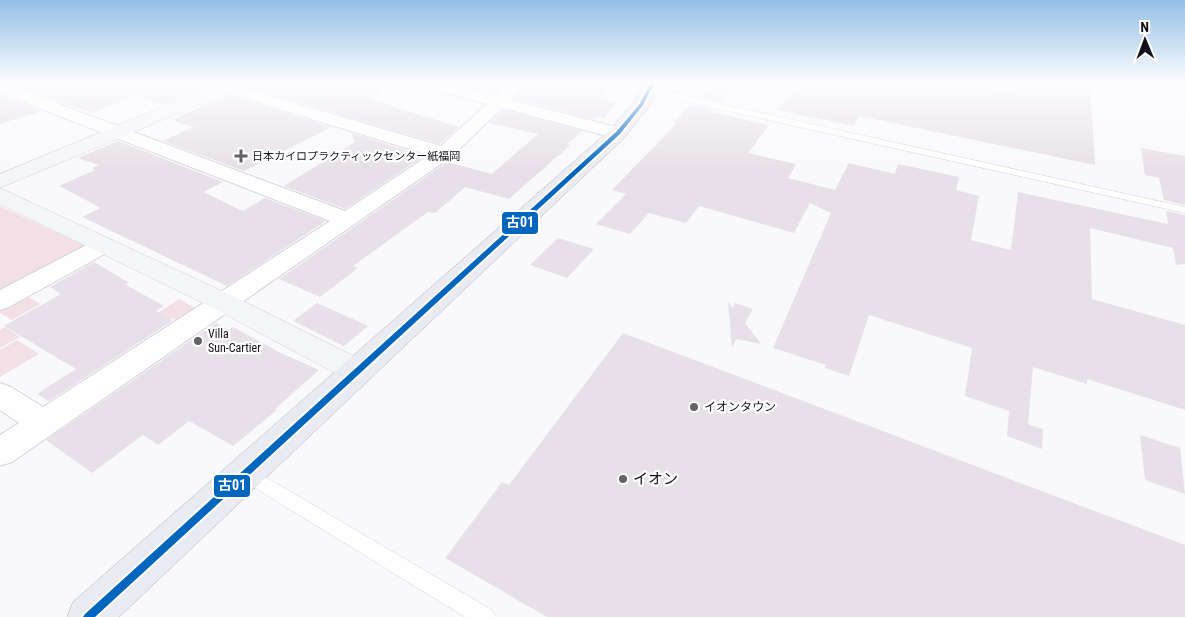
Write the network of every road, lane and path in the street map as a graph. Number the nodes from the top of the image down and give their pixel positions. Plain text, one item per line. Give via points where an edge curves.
1 (63, 111) edge
2 (170, 111) edge
3 (312, 111) edge
4 (490, 111) edge
5 (533, 111) edge
6 (634, 111) edge
7 (758, 111) edge
8 (119, 132) junction
9 (618, 133) junction
10 (444, 153) junction
11 (0, 182) edge
12 (0, 195) edge
13 (1185, 210) edge
14 (346, 219) junction
15 (104, 245) junction
16 (0, 301) edge
17 (225, 303) junction
18 (357, 371) junction
19 (0, 395) edge
20 (43, 423) junction
21 (0, 452) edge
22 (244, 473) junction
23 (88, 617) edge
24 (485, 617) edge

1 - 8 street
2 - 8 street
3 - 10 street
4 - 10 street
5 - 9 street
6 - 9 main road
7 - 13 lane
8 - 11 street
8 - 14 street
9 - 18 main road
10 - 14 street
12 - 15 street
14 - 17 street
15 - 16 street
15 - 17 street
17 - 18 street
17 - 20 street
18 - 22 main road
19 - 20 street
20 - 21 street
22 - 23 main road
22 - 24 lane

